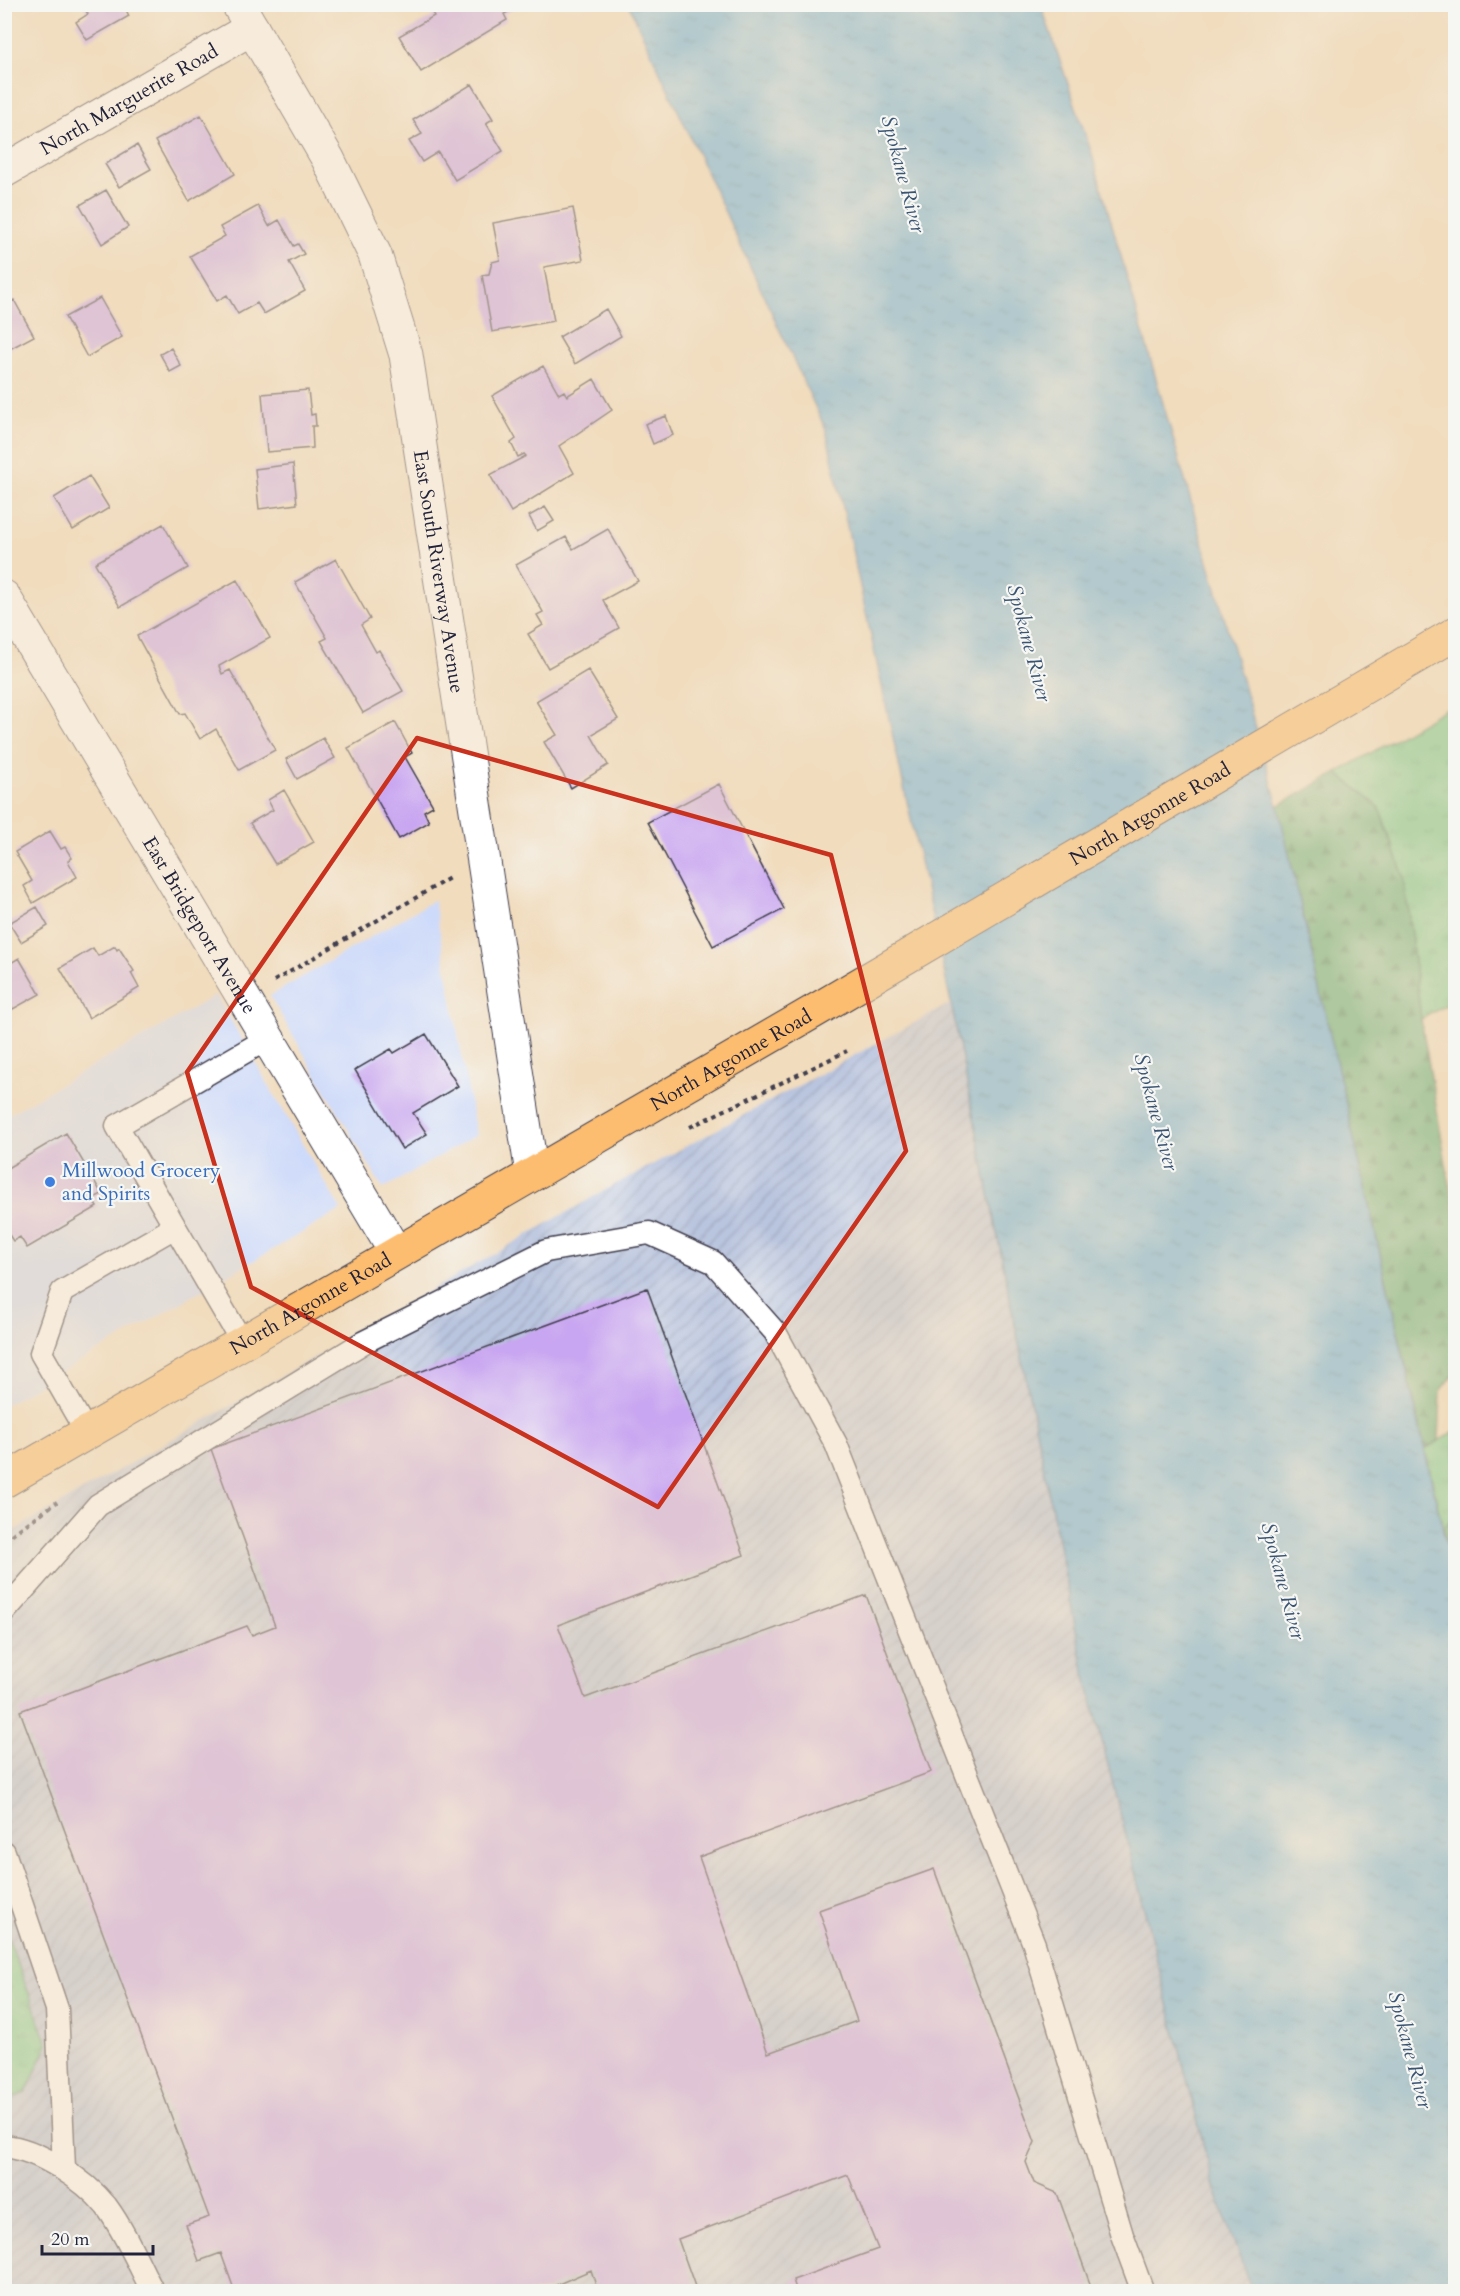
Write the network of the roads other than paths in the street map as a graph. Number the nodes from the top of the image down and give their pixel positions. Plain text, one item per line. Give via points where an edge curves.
1 (245, 16) edge
2 (4, 171) edge
3 (4, 597) edge
4 (1455, 633) edge
5 (267, 1039) junction
6 (532, 1174) junction
7 (175, 1227) junction
8 (396, 1252) junction
9 (242, 1342) junction
10 (87, 1433) junction
11 (4, 1482) edge
12 (4, 1612) edge
13 (4, 1852) edge
14 (4, 2146) edge
15 (64, 2169) junction
16 (153, 2292) edge
17 (1143, 2292) edge

1 - 2 street, North Marguerite Road
1 - 6 street, East South Riverway Avenue via 328,159 375,255 406,355
3 - 5 street, East Bridgeport Avenue
4 - 6 main road, North Argonne Road
5 - 7 lane via 117,1126
5 - 8 street, East Bridgeport Avenue
6 - 8 main road, North Argonne Road
7 - 9 lane
7 - 10 lane via 62,1292 41,1353
8 - 9 main road, North Argonne Road
9 - 10 main road, North Argonne Road
10 - 11 main road, North Argonne Road
12 - 17 lane via 98,1505 364,1342 546,1251 649,1233 712,1262 775,1332 836,1444 1034,1944 1122,2235
13 - 15 lane via 57,2009
14 - 15 lane via 16,2147
15 - 16 lane via 106,2206

